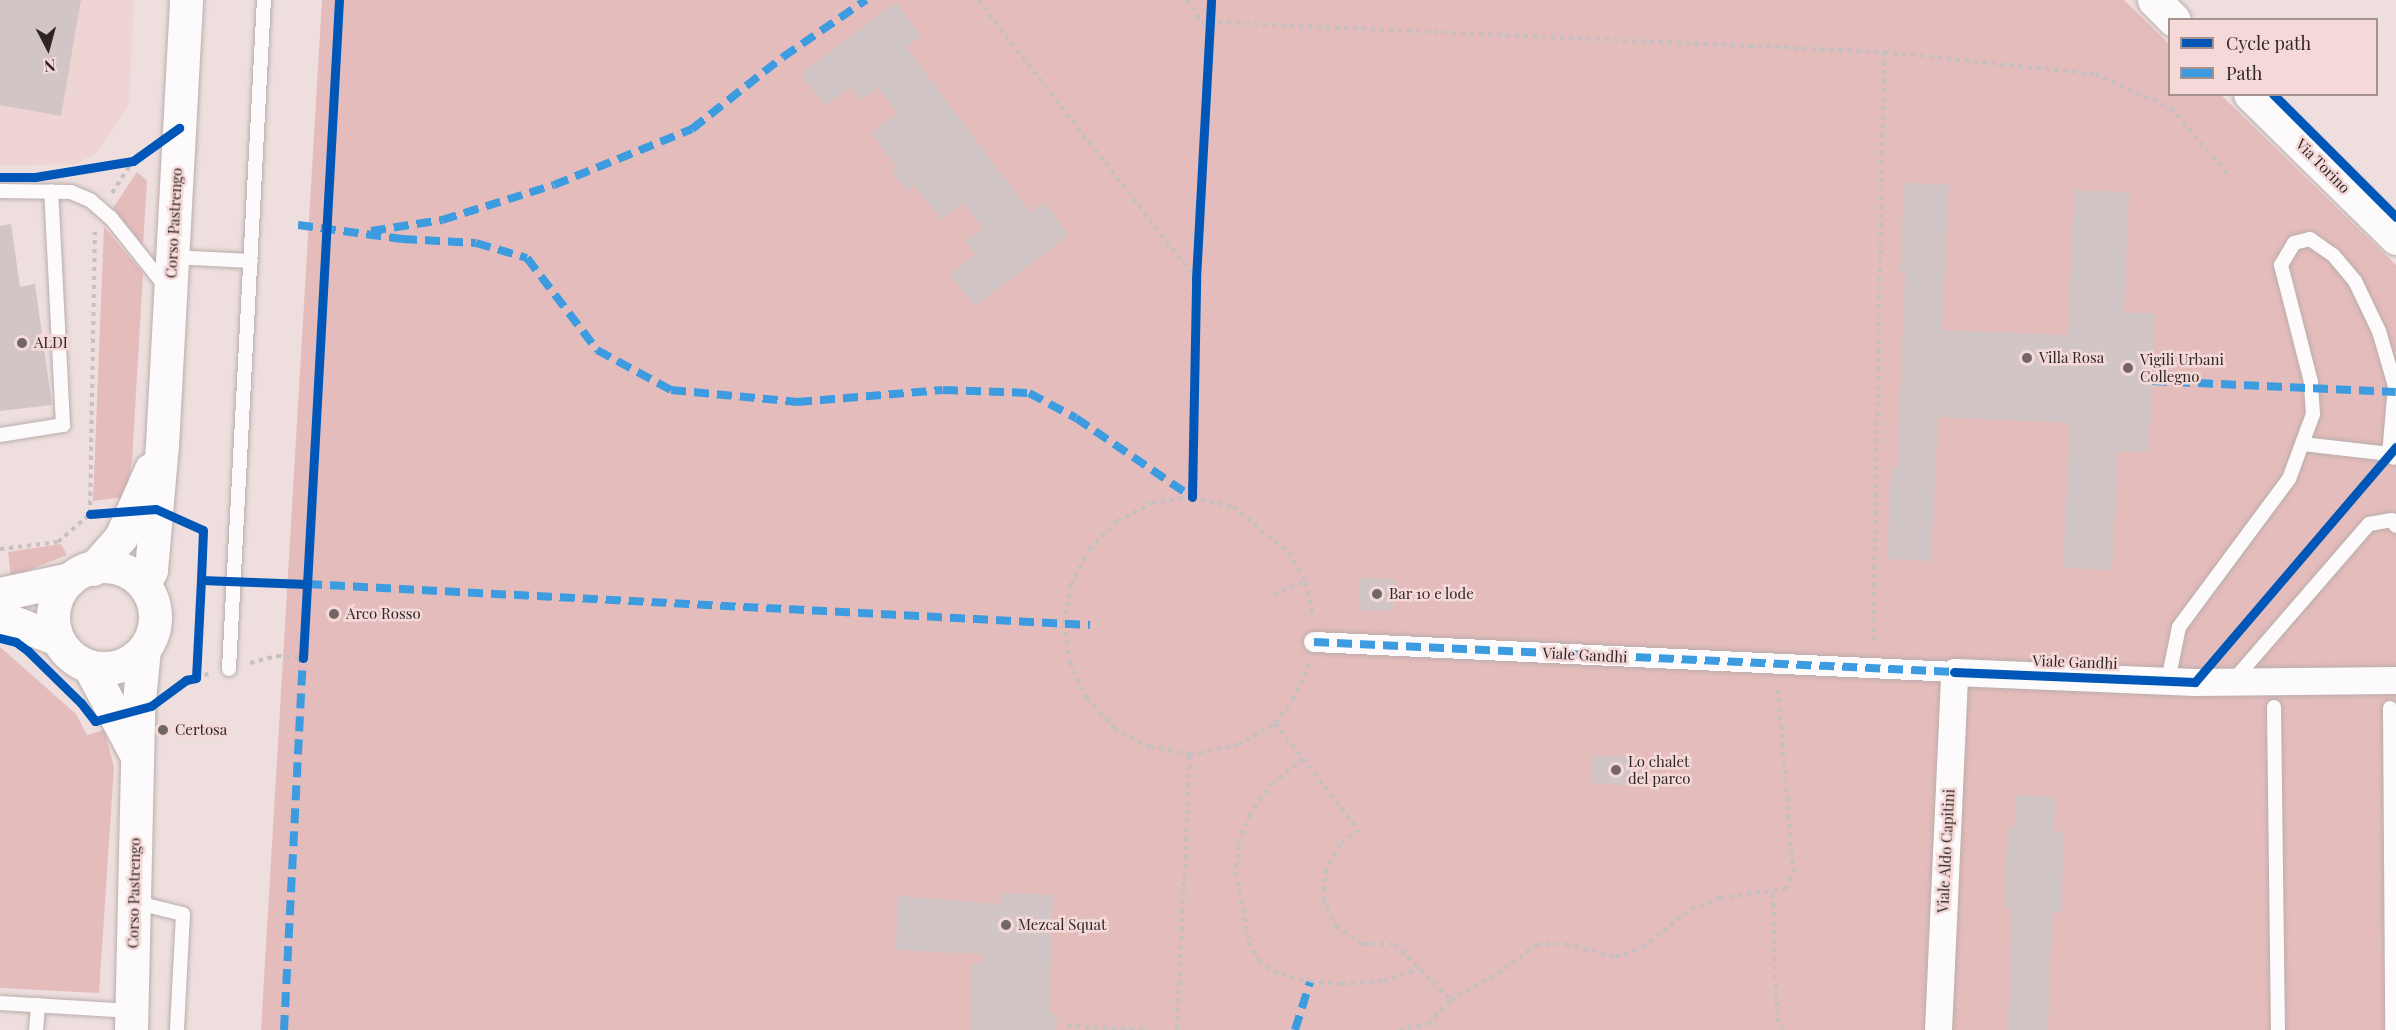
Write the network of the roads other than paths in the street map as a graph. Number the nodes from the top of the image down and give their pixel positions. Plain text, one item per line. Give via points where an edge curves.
1 (186, 0) edge
2 (264, 0) edge
3 (2154, 0) edge
4 (2172, 18) edge
5 (2252, 96) edge
6 (0, 191) edge
7 (51, 191) junction
8 (2383, 213) edge
9 (2396, 238) edge
10 (172, 257) junction
11 (251, 261) junction
12 (170, 293) junction
13 (0, 435) edge
14 (2303, 444) junction
15 (162, 445) junction
16 (2393, 457) edge
17 (2396, 526) edge
18 (81, 574) junction
19 (145, 582) junction
20 (0, 594) edge
21 (0, 617) edge
22 (55, 638) junction
23 (1314, 642) road end
24 (144, 649) junction
25 (90, 668) junction
26 (229, 669) dead end
27 (1954, 672) junction
28 (2396, 680) edge
29 (2168, 681) junction
30 (2233, 681) junction
31 (2274, 707) dead end
32 (2390, 708) dead end
33 (137, 756) junction
34 (134, 902) junction
35 (0, 1003) edge
36 (38, 1005) junction
37 (131, 1021) edge
38 (36, 1030) edge
39 (177, 1030) edge
40 (1938, 1030) edge
41 (2278, 1030) edge
42 (2392, 1030) edge

1 - 10 street, Corso Pastrengo
2 - 11 lane
3 - 4 street
5 - 8 street, Via Torino
6 - 7 lane
7 - 12 lane via 81,196 102,209
7 - 13 lane via 63,425
8 - 9 street, Via Torino
10 - 11 lane
10 - 12 street, Corso Pastrengo
11 - 26 lane
12 - 15 street, Corso Pastrengo
14 - 16 lane
14 - 16 lane via 2313,414 2311,382 2281,265 2294,243 2310,239 2334,256 2355,281 2379,331 2395,386
14 - 29 lane via 2289,479 2179,627
15 - 18 street, Corso Pastrengo via 121,537
15 - 19 street, Corso Pastrengo via 151,570
17 - 30 lane via 2392,520 2369,525
18 - 19 street via 119,567
18 - 20 street
18 - 22 street via 55,602 51,616
19 - 24 street via 154,600 154,616
21 - 22 street
22 - 25 street
23 - 27 street, Viale Gandhi
24 - 25 street via 116,667
24 - 33 street, Corso Pastrengo
25 - 33 street, Corso Pastrengo
27 - 29 street, Viale Gandhi
27 - 40 street, Viale Aldo Capitini
28 - 30 street, Viale Gandhi
29 - 30 street, Viale Gandhi
31 - 41 lane
32 - 42 lane
33 - 34 street, Corso Pastrengo
34 - 37 street, Corso Pastrengo
34 - 39 lane via 183,914
35 - 36 lane
36 - 37 lane
36 - 38 lane

